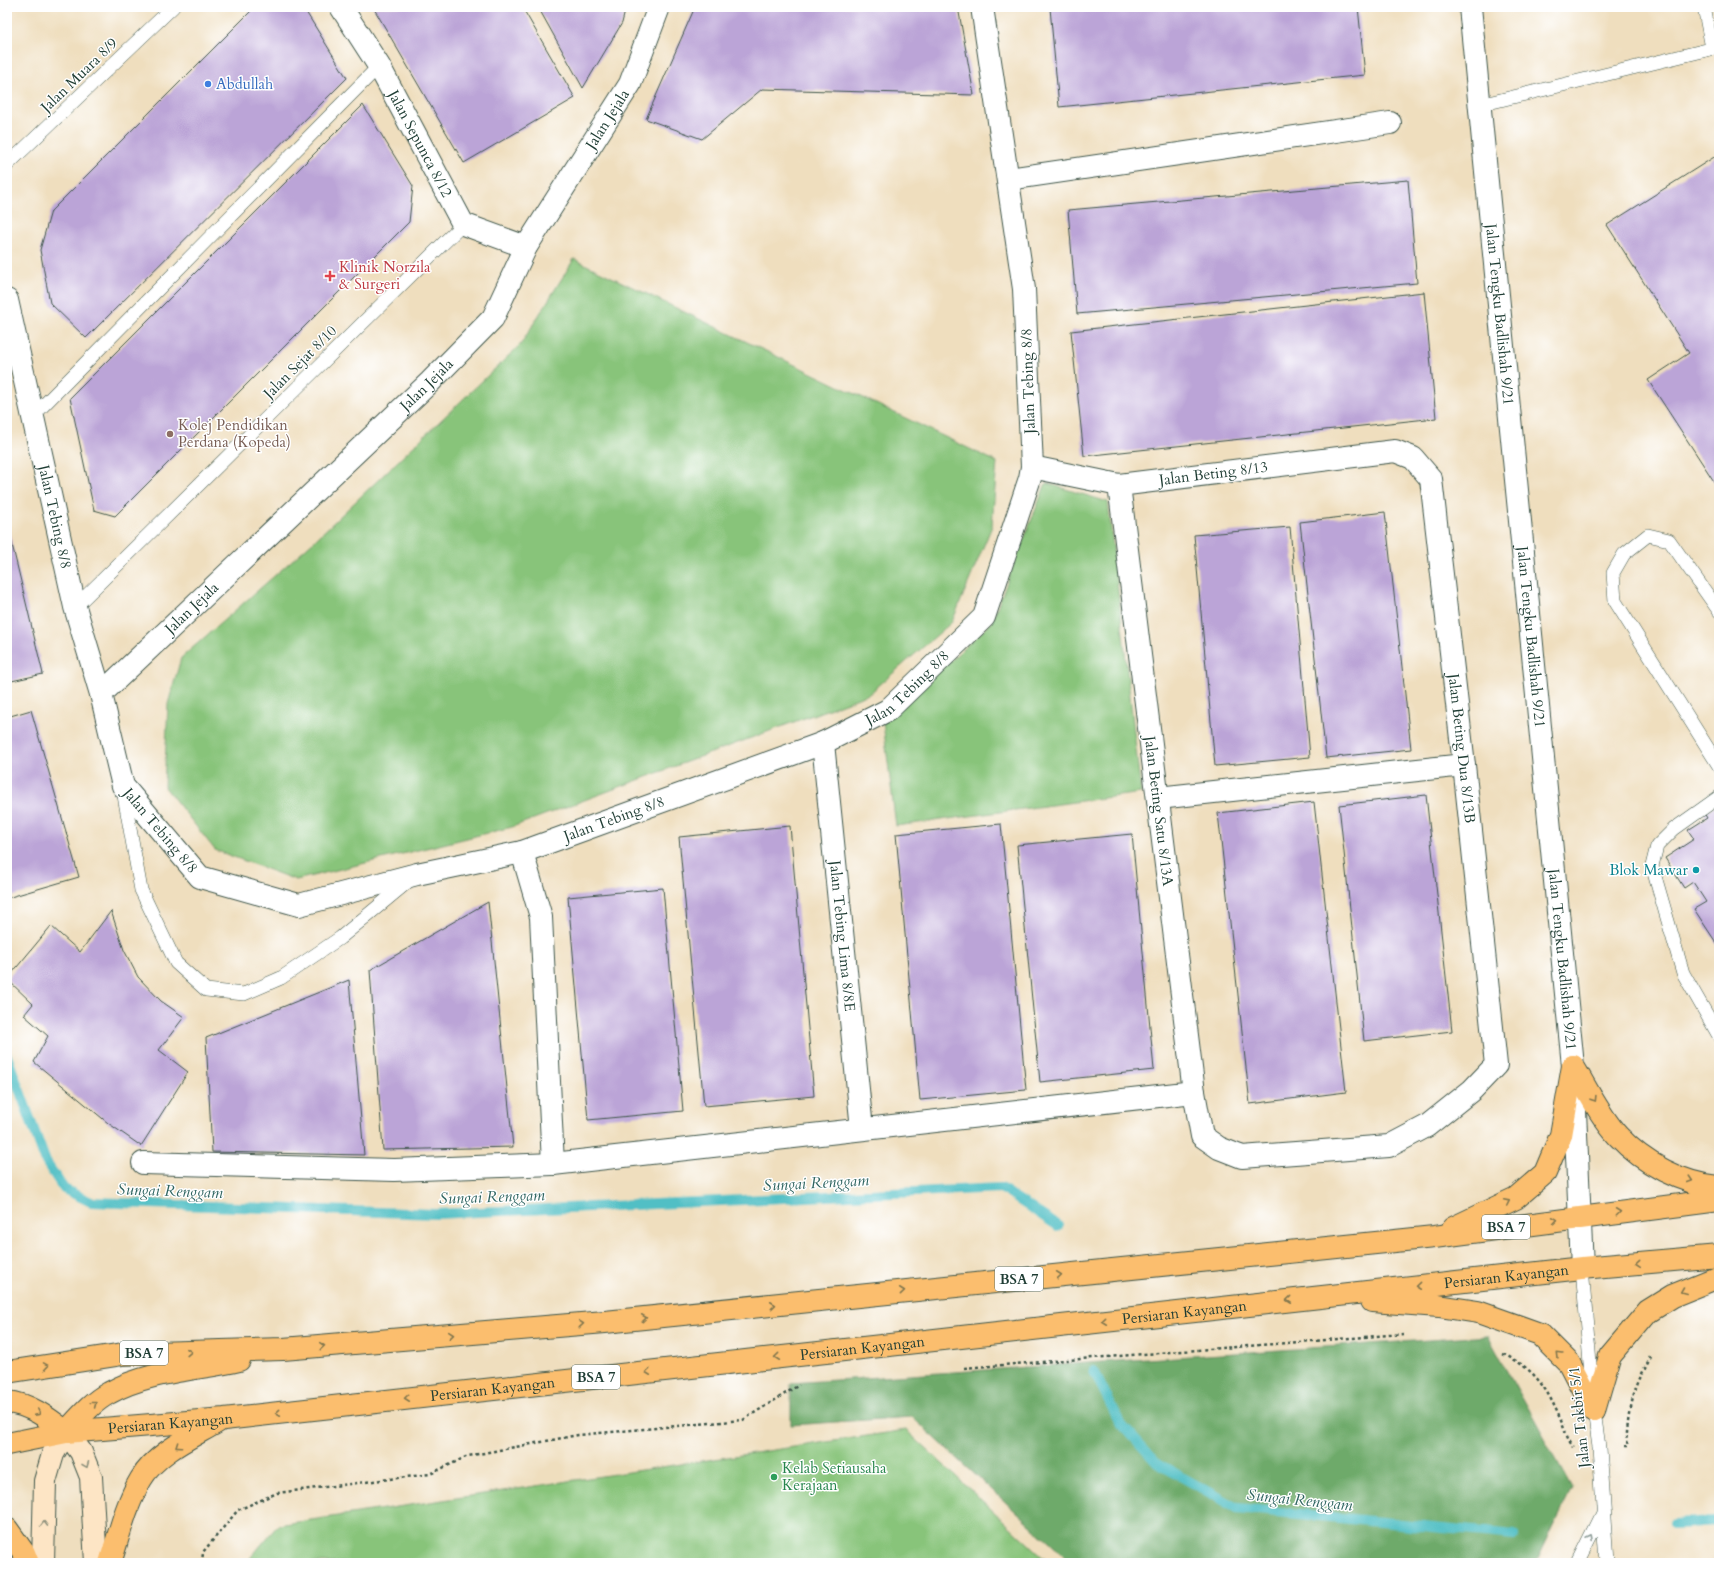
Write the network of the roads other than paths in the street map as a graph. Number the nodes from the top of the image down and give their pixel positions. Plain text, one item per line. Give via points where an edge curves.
1 (173, 7) edge
2 (341, 7) edge
3 (659, 7) edge
4 (982, 7) edge
5 (1470, 7) edge
6 (1704, 7) edge
7 (1715, 47) edge
8 (379, 66) junction
9 (1480, 105) junction
10 (1390, 123) dead end
11 (7, 165) edge
12 (1008, 178) junction
13 (463, 224) junction
14 (526, 247) junction
15 (7, 300) edge
16 (32, 417) junction
17 (1395, 451) joint
18 (1032, 467) junction
19 (1119, 485) junction
20 (75, 607) junction
21 (1719, 610) edge
22 (101, 694) junction
23 (823, 743) junction
24 (1464, 764) junction
25 (1719, 766) edge
26 (123, 786) junction
27 (1719, 797) edge
28 (1158, 798) junction
29 (522, 852) junction
30 (417, 874) junction
31 (1719, 1036) edge
32 (1573, 1066) junction
33 (1194, 1092) junction
34 (862, 1129) junction
35 (1202, 1136) joint
36 (143, 1163) dead end
37 (553, 1164) junction
38 (1719, 1187) edge
39 (1719, 1200) edge
40 (1579, 1217) junction
41 (1434, 1237) junction
42 (1719, 1256) edge
43 (1582, 1268) junction
44 (1719, 1277) edge
45 (1322, 1297) junction
46 (283, 1349) junction
47 (7, 1372) edge
48 (7, 1402) edge
49 (1594, 1411) junction
50 (224, 1419) junction
51 (66, 1432) junction
52 (7, 1444) edge
53 (1604, 1511) junction
54 (7, 1529) edge
55 (28, 1563) edge
56 (43, 1563) edge
57 (96, 1563) edge
58 (110, 1563) edge
59 (1578, 1563) edge
60 (1607, 1563) edge

1 - 11 lane, Jalan Muara 8/9
2 - 8 street, Jalan Sepunca 8/12
3 - 14 street, Jalan Jejala via 630,84
4 - 12 street, Jalan Tebing 8/8
5 - 9 street, Jalan Tengku Badlishah 9/21
6 - 7 lane
7 - 9 lane
8 - 13 street, Jalan Sepunca 8/12
8 - 16 lane
9 - 32 street, Jalan Tengku Badlishah 9/21
10 - 12 street
12 - 18 street, Jalan Tebing 8/8 via 1024,289
13 - 14 street
13 - 20 lane, Jalan Sejat 8/10
14 - 22 street, Jalan Jejala via 493,318 425,388
15 - 16 street, Jalan Tebing 8/8
16 - 20 street, Jalan Tebing 8/8
17 - 19 street, Jalan Beting 8/13
17 - 24 street, Jalan Beting Dua 8/13B via 1413,458 1431,479
18 - 19 street, Jalan Beting 8/13
18 - 23 street, Jalan Tebing 8/8 via 984,617 888,710
19 - 28 street, Jalan Beting Satu 8/13A
20 - 22 street, Jalan Tebing 8/8
21 - 25 lane via 1669,540 1648,535 1624,554 1613,574 1615,601
22 - 26 street, Jalan Tebing 8/8
23 - 29 street, Jalan Tebing 8/8
23 - 34 street, Jalan Tebing Lima 8/8E
24 - 28 street
24 - 35 street, Jalan Beting Dua 8/13B via 1496,1065 1472,1090 1428,1126 1389,1146 1242,1157 1219,1148
26 - 30 street, Jalan Tebing 8/8 via 200,877 299,905
26 - 30 lane via 141,890 176,963 206,990 244,994 281,978 340,938
27 - 31 lane via 1674,829 1658,846 1652,866 1683,972
28 - 33 street, Jalan Beting Satu 8/13A
29 - 30 street, Jalan Tebing 8/8
29 - 37 street via 541,917
32 -> 38 main road via 1617,1135 1651,1165 1681,1177
32 - 40 street, Jalan Tengku Badlishah 9/21
41 -> 32 main road via 1516,1198 1545,1173 1561,1135
33 - 34 street
33 - 35 street, Jalan Beting Satu 8/13A
34 - 37 street
36 - 37 street via 394,1170
40 -> 39 main road, BSA 7
41 -> 40 main road, BSA 7
40 - 43 street, Jalan Tengku Badlishah 9/21
46 -> 41 main road, BSA 7 via 605,1322
42 -> 43 main road, Persiaran Kayangan / BSA 7
43 -> 45 main road, Persiaran Kayangan / BSA 7
43 - 49 lane, Jalan Takbir 5/1
44 -> 49 main road via 1672,1296 1648,1310 1610,1356
49 -> 45 main road via 1569,1363 1540,1334 1478,1312 1439,1306
45 -> 50 main road, Persiaran Kayangan / BSA 7
47 -> 46 main road, BSA 7 via 123,1354
51 -> 46 main road, BSA 7 via 108,1393 141,1378 206,1368
48 -> 51 main road via 18,1403 44,1415
49 - 53 lane, Jalan Takbir 5/1
50 - 51 main road, Persiaran Kayangan / BSA 7
50 -> 58 main road via 161,1457 142,1478 125,1514
51 - 52 main road, Persiaran Kayangan / BSA 7
56 -> 51 main road via 45,1481 53,1454
51 -> 57 main road via 81,1452 91,1477
59 -> 53 lane
53 - 60 lane, Jalan Takbir 5/1
54 - 55 main road

